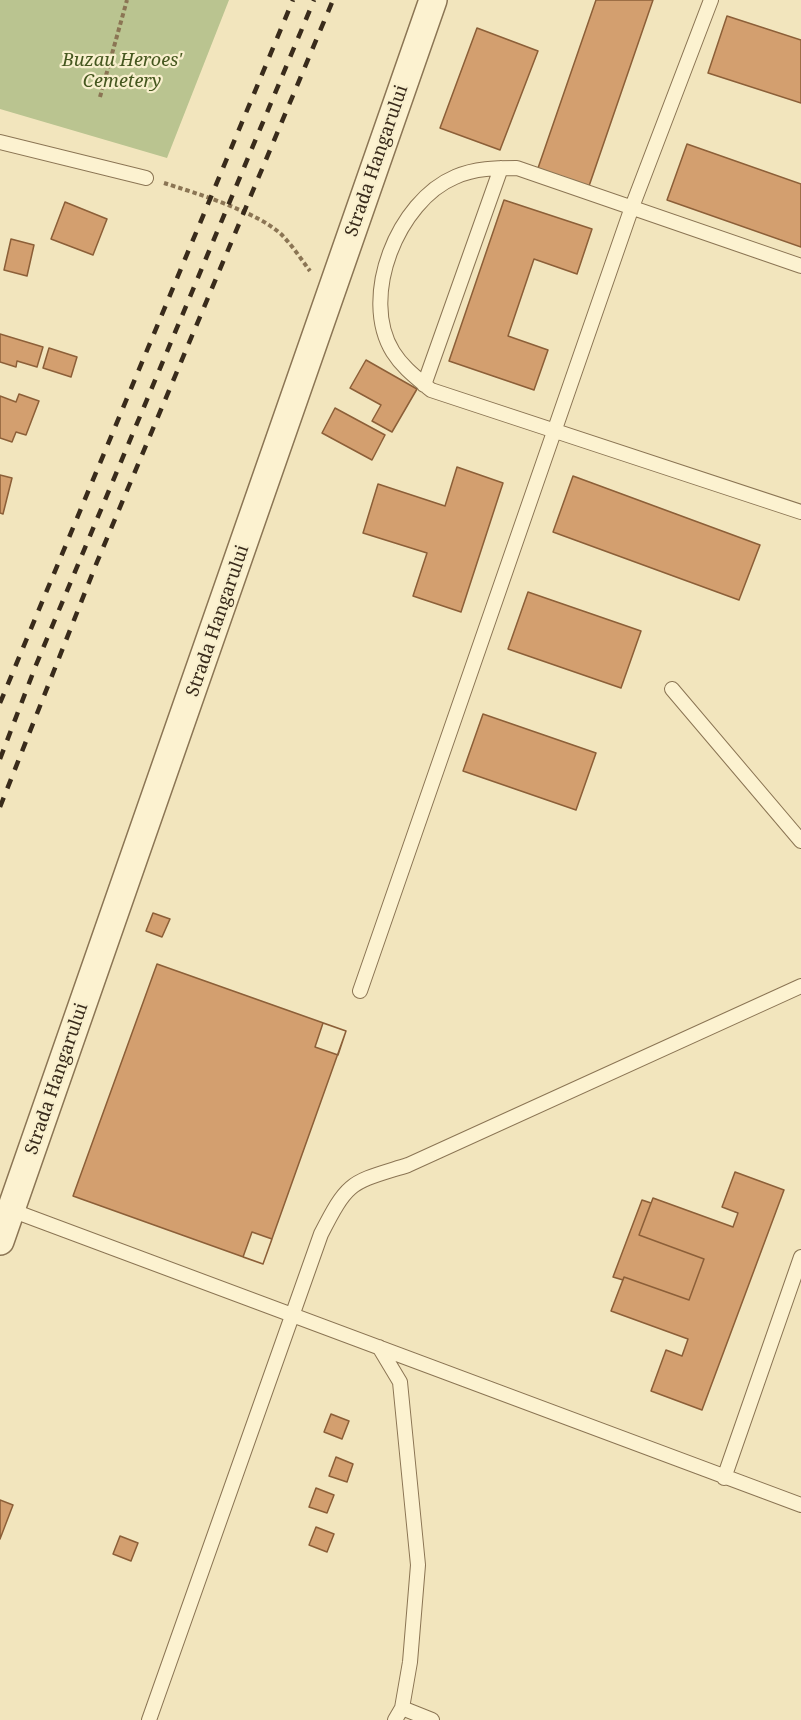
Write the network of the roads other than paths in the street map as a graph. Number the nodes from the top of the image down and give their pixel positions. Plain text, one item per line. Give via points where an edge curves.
1 (434, 0) edge
2 (711, 0) edge
3 (0, 142) edge
4 (501, 168) junction
5 (146, 178) road end
6 (632, 207) junction
7 (801, 266) edge
8 (424, 385) junction
9 (554, 431) junction
10 (801, 512) edge
11 (672, 689) dead end
12 (801, 841) edge
13 (801, 986) edge
14 (360, 991) dead end
15 (11, 1210) junction
16 (0, 1240) edge
17 (801, 1257) edge
18 (293, 1314) junction
19 (379, 1347) junction
20 (723, 1478) junction
21 (801, 1505) edge
22 (398, 1714) edge
23 (149, 1720) edge
24 (432, 1720) edge

1 - 15 street, Strada Hangarului
2 - 6 lane
3 - 5 lane
4 - 6 lane via 517,168
4 - 8 lane
4 - 8 lane via 454,177 418,204 394,242 380,288 382,327 392,351
6 - 7 lane
6 - 9 lane
8 - 9 lane
9 - 10 lane
9 - 14 lane
11 - 12 lane
13 - 18 lane via 408,1165 358,1181 344,1192 321,1233
15 - 16 street, Strada Hangarului
15 - 18 lane
17 - 20 lane
18 - 19 lane
18 - 23 lane
19 - 20 lane
19 - 22 lane via 400,1382 418,1565 410,1662
20 - 21 lane
22 - 24 lane

